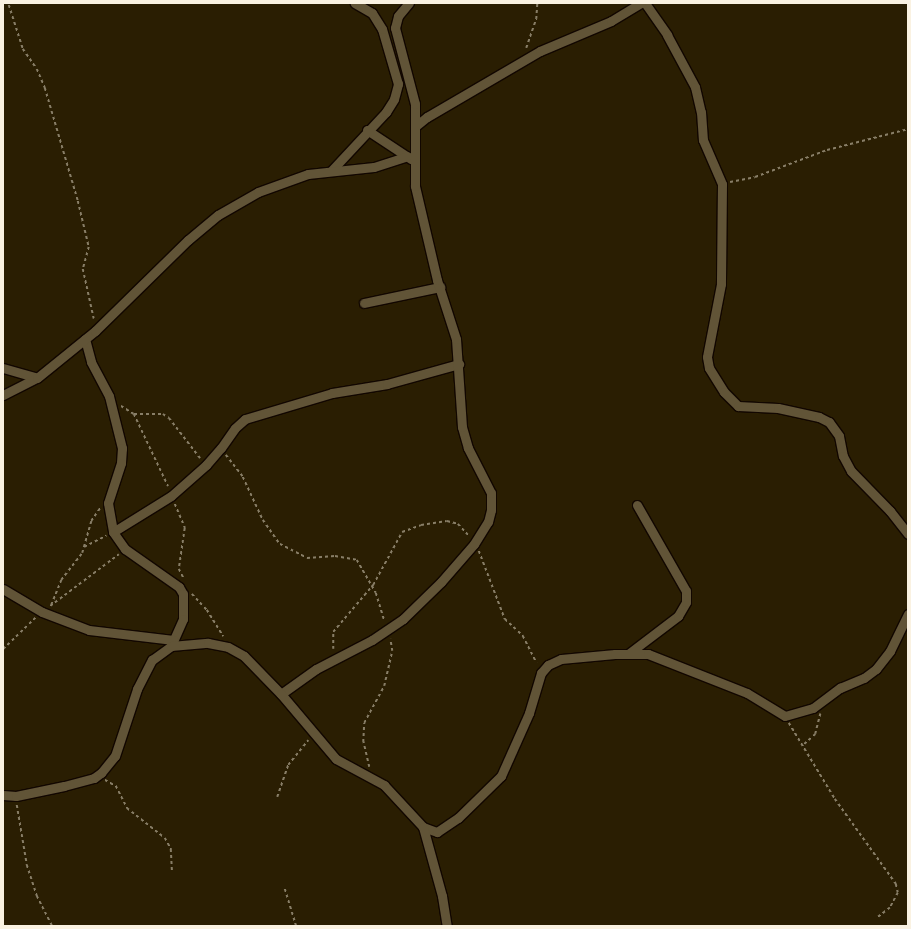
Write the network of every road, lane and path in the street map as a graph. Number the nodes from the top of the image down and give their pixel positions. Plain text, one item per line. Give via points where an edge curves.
1 (355, 3) edge
2 (369, 3) edge
3 (409, 3) edge
4 (537, 3) edge
5 (641, 3) edge
6 (645, 3) edge
7 (9, 5) dead end
8 (372, 13) junction
9 (521, 61) junction
10 (417, 125) junction
11 (908, 129) edge
12 (367, 130) junction
13 (410, 158) junction
14 (331, 171) junction
15 (722, 184) junction
16 (440, 287) junction
17 (364, 303) dead end
18 (95, 331) junction
19 (85, 339) junction
20 (459, 364) junction
21 (3, 368) edge
22 (38, 378) junction
23 (3, 395) edge
24 (109, 396) junction
25 (134, 414) junction
26 (221, 448) junction
27 (206, 465) junction
28 (171, 496) junction
29 (108, 503) junction
30 (638, 505) dead end
31 (113, 532) junction
32 (908, 534) edge
33 (474, 544) junction
34 (84, 547) junction
35 (125, 549) junction
36 (185, 581) dead end
37 (373, 585) junction
38 (3, 589) edge
39 (190, 592) dead end
40 (50, 606) junction
41 (42, 612) junction
42 (908, 614) edge
43 (387, 630) junction
44 (172, 643) junction
45 (228, 647) junction
46 (3, 650) edge
47 (628, 654) junction
48 (335, 657) junction
49 (542, 673) junction
50 (281, 694) junction
51 (822, 702) junction
52 (786, 716) junction
53 (308, 728) junction
54 (804, 744) junction
55 (368, 774) junction
56 (94, 778) junction
57 (3, 795) edge
58 (16, 796) junction
59 (277, 797) dead end
60 (423, 827) junction
61 (440, 831) junction
62 (427, 846) junction
63 (172, 871) dead end
64 (285, 890) dead end
65 (876, 918) dead end
66 (52, 926) edge
67 (296, 926) edge
68 (447, 926) edge

1 - 8 street
2 - 8 street
3 - 10 street via 398,16 395,37 411,83
4 - 9 path via 536,19
5 - 9 street via 611,22
6 - 15 street via 667,35 695,87 701,112 703,140
7 - 18 path via 23,49 38,69 45,88 78,201 89,247 83,269
8 - 12 street via 382,29 398,84 394,99 386,112
9 - 10 street
10 - 13 street
11 - 15 path via 826,150 756,177
12 - 13 street
12 - 14 street
13 - 14 street via 374,167
13 - 16 street via 422,221
14 - 18 street via 285,180 218,215 188,240
15 - 32 street via 722,284 707,357 709,368 724,392 738,406 778,408 819,417 829,422 839,436 843,456 851,471 890,511
16 - 17 street
16 - 20 street via 456,339
18 - 19 street
19 - 22 street
19 - 24 street via 91,362
20 - 26 street via 387,384 332,393 263,412 245,419
20 - 33 street via 462,428 468,448 491,493 488,522
21 - 22 street
22 - 23 street
24 - 25 path
24 - 29 street via 122,448 121,463
25 - 27 path via 163,414 169,418
25 - 28 path via 156,456
26 - 27 street
26 - 37 path via 242,477 263,520 280,544 307,558 336,556 357,560
27 - 28 street
28 - 31 street
28 - 36 path via 185,528 179,569
29 - 31 street
29 - 34 path via 100,508 91,521
30 - 47 street via 686,591 686,602 678,616
31 - 34 path
31 - 35 street
33 - 37 path via 458,524 447,521 421,525 402,532
33 - 43 street via 437,587
33 - 49 path via 489,572 505,619 529,643
34 - 40 path via 61,580
35 - 40 path
35 - 44 street via 179,587 183,594 183,619
37 - 43 path
37 - 48 path via 333,632
38 - 41 street
39 - 45 path via 208,610
40 - 41 path
41 - 44 street via 89,630
41 - 46 path
42 - 51 street via 882,663 864,678 840,688
43 - 48 street
43 - 55 path via 392,651 384,686 364,723 363,742
44 - 45 street via 197,642
44 - 56 street via 152,660 145,670 115,756
45 - 50 street via 244,656
47 - 49 street via 561,659 548,665
47 - 52 street via 648,654 728,685
48 - 50 street
49 - 61 street via 529,713 501,776 458,818
50 - 53 street
51 - 52 street via 813,708
51 - 54 path via 815,734
52 - 54 path
53 - 55 street via 336,759
53 - 59 path via 306,746 288,765
54 - 65 path via 835,799 896,884 898,893 890,908
55 - 60 street via 389,790
56 - 58 street
56 - 63 path via 103,779 116,786 127,808 165,838 171,849
57 - 58 street
58 - 66 path via 27,865 37,896
60 - 61 street via 429,831
60 - 62 street
61 - 62 street
62 - 68 street via 442,896
64 - 67 path

